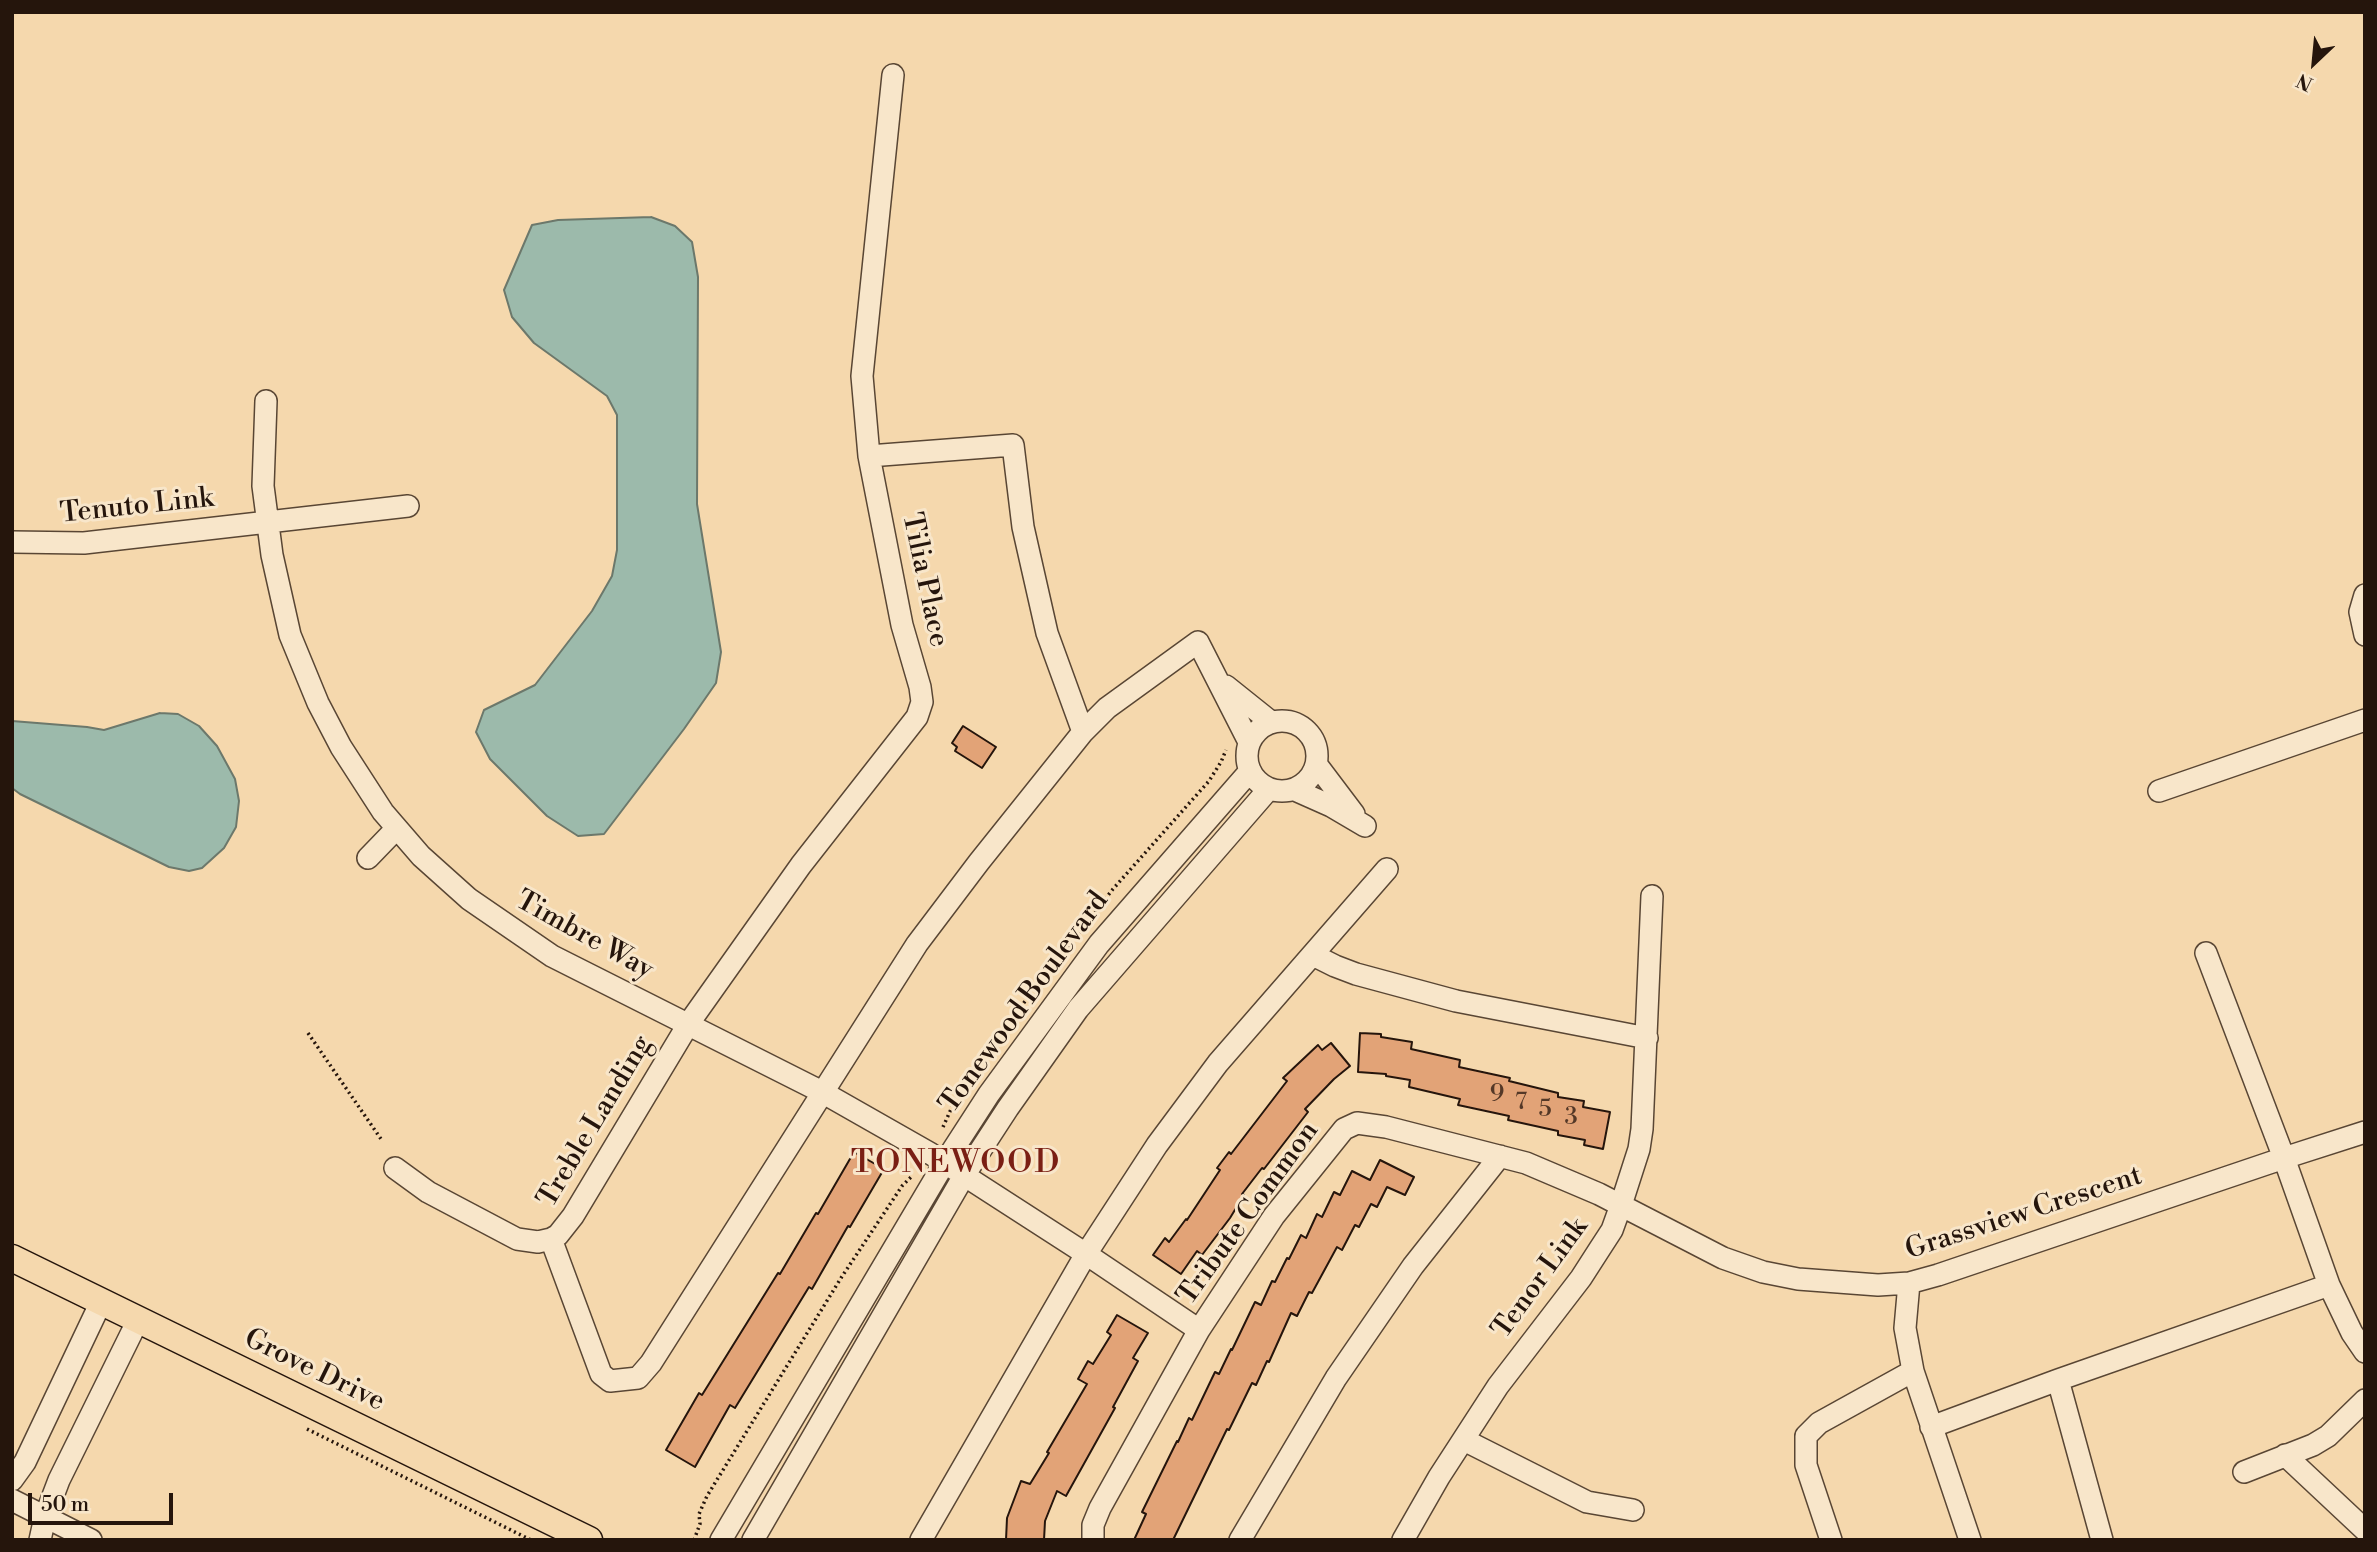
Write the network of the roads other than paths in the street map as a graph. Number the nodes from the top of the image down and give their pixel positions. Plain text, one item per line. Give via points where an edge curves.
1 (893, 75) dead end
2 (266, 401) dead end
3 (869, 456) junction
4 (408, 506) dead end
5 (266, 522) junction
6 (12, 542) edge
7 (2365, 595) edge
8 (2365, 635) edge
9 (1214, 675) junction
10 (2365, 719) edge
11 (1271, 722) junction
12 (1083, 732) junction
13 (1250, 742) junction
14 (1317, 765) junction
15 (1250, 771) junction
16 (1268, 789) junction
17 (1295, 790) junction
18 (2159, 791) dead end
19 (397, 829) junction
20 (368, 858) dead end
21 (1387, 869) dead end
22 (1652, 896) dead end
23 (2206, 953) dead end
24 (1313, 955) junction
25 (689, 1023) junction
26 (1647, 1038) junction
27 (822, 1091) junction
28 (2365, 1132) edge
29 (1500, 1156) junction
30 (2284, 1158) junction
31 (945, 1162) junction
32 (395, 1168) dead end
33 (965, 1174) junction
34 (1621, 1205) junction
35 (551, 1239) junction
36 (1086, 1254) junction
37 (12, 1258) edge
38 (1909, 1283) junction
39 (2329, 1285) junction
40 (101, 1302) junction
41 (138, 1320) junction
42 (1199, 1330) junction
43 (2365, 1352) edge
44 (1913, 1371) junction
45 (2058, 1380) junction
46 (2365, 1400) edge
47 (1931, 1427) junction
48 (1464, 1440) junction
49 (2285, 1455) junction
50 (2244, 1472) dead end
51 (12, 1480) edge
52 (12, 1500) edge
53 (1633, 1510) dead end
54 (46, 1517) junction
55 (2365, 1530) edge
56 (40, 1540) edge
57 (91, 1540) edge
58 (589, 1540) edge
59 (721, 1540) edge
60 (753, 1540) edge
61 (921, 1540) edge
62 (1093, 1540) edge
63 (1240, 1540) edge
64 (1403, 1540) edge
65 (1831, 1540) edge
66 (1970, 1540) edge
67 (2102, 1540) edge

1 - 3 street, Tilia Place via 862,376
2 - 5 street, Timbre Way via 262,458
3 - 12 street via 1013,445 1023,527 1047,633
3 - 25 street, Tilia Place via 922,702 917,717 800,864
4 - 5 street, Tenuto Link
5 - 6 street, Tenuto Link via 84,543
5 - 19 street, Timbre Way via 299,660 341,747
7 - 8 street via 2360,612
9 - 11 street
9 - 12 street via 1198,642 1107,708
9 - 13 street
10 - 18 street
11 - 13 street
11 - 14 street via 1304,728 1317,747
12 - 27 street via 952,895
13 - 15 street
14 - 17 street via 1309,781
14 - 17 street via 1365,826
15 - 16 street
15 - 31 street, Tonewood Boulevard via 1099,944
16 - 17 street
16 - 33 street, Tonewood Boulevard via 1078,1009
19 - 20 street
19 - 25 street, Timbre Way via 469,899 523,938
21 - 24 street
22 - 26 street, Tenor Link
23 - 30 street
24 - 26 street via 1356,974 1456,1001
24 - 36 street via 1218,1063 1157,1145
25 - 27 street, Timbre Way
25 - 35 street, Treble Landing via 573,1216
26 - 34 street, Tenor Link via 1639,1149
27 - 31 street, Timbre Way
27 - 35 street via 639,1378 610,1381 601,1374
28 - 30 street, Grassview Crescent
29 - 34 street, Tribute Common via 1552,1173
29 - 42 street, Tribute Common via 1370,1123 1344,1129 1274,1216
29 - 63 street via 1413,1266 1336,1378
30 - 38 street, Grassview Crescent
30 - 39 street
31 - 33 street, Timbre Way
31 - 59 street, Tonewood Boulevard
32 - 35 street, Treble Landing via 428,1192 517,1239
33 - 36 street, Tribute Common
33 - 60 street, Tonewood Boulevard
34 - 38 street, Grassview Crescent via 1723,1258 1763,1272 1847,1284
34 - 48 street, Tenor Link via 1612,1230 1587,1269 1498,1386
36 - 42 street, Tribute Common
36 - 61 street
37 - 40 main road, Grove Drive
38 - 44 street via 1905,1328
39 - 43 street
39 - 45 street
40 - 41 main road, Grove Drive
40 - 51 street via 25,1462
41 - 54 street via 59,1480
41 - 58 main road, Grove Drive
42 - 62 street, Tribute Common via 1100,1508
44 - 47 street
44 - 65 street via 1819,1423 1806,1436 1806,1465
45 - 47 street
45 - 67 street
46 - 49 street via 2328,1436
47 - 66 street
48 - 53 street via 1587,1502
48 - 64 street, Tenor Link
49 - 50 street
49 - 55 street
52 - 54 street
54 - 56 street
54 - 57 street

